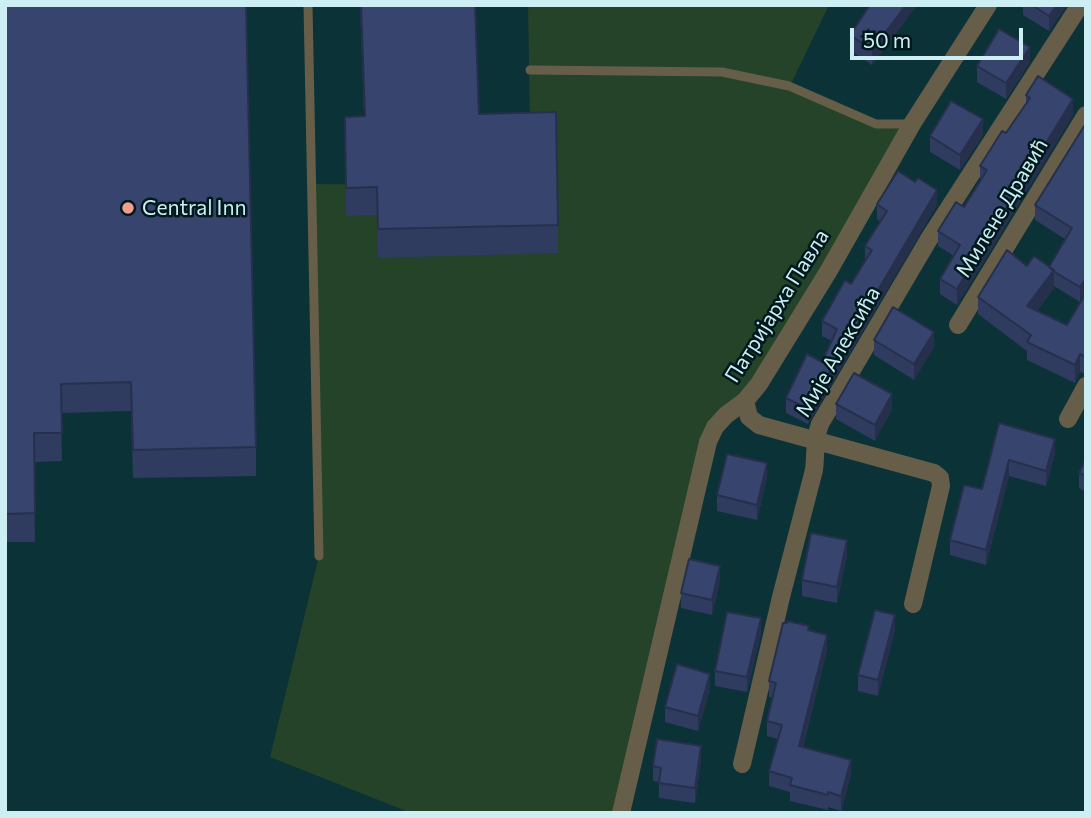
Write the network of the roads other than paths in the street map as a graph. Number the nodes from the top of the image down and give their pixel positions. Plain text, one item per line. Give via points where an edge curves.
1 (308, 5) edge
2 (988, 5) edge
3 (1080, 5) edge
4 (530, 70) dead end
5 (1086, 115) edge
6 (912, 124) junction
7 (958, 325) dead end
8 (1086, 386) edge
9 (745, 401) junction
10 (1068, 419) dead end
11 (814, 439) junction
12 (319, 556) dead end
13 (913, 604) dead end
14 (742, 764) dead end
15 (621, 813) edge

1 - 12 lane
2 - 6 street, Патријарха Павла
3 - 11 street, Мије Алексића via 929,239
4 - 6 lane via 722,72 789,86 876,124
5 - 7 street, Милене Дравић
6 - 9 street, Патријарха Павла via 828,272
8 - 10 street
9 - 11 street via 750,417 759,425
9 - 15 street, Патријарха Павла via 715,427 708,442
11 - 13 street via 940,478
11 - 14 street, Мије Алексића via 814,470

